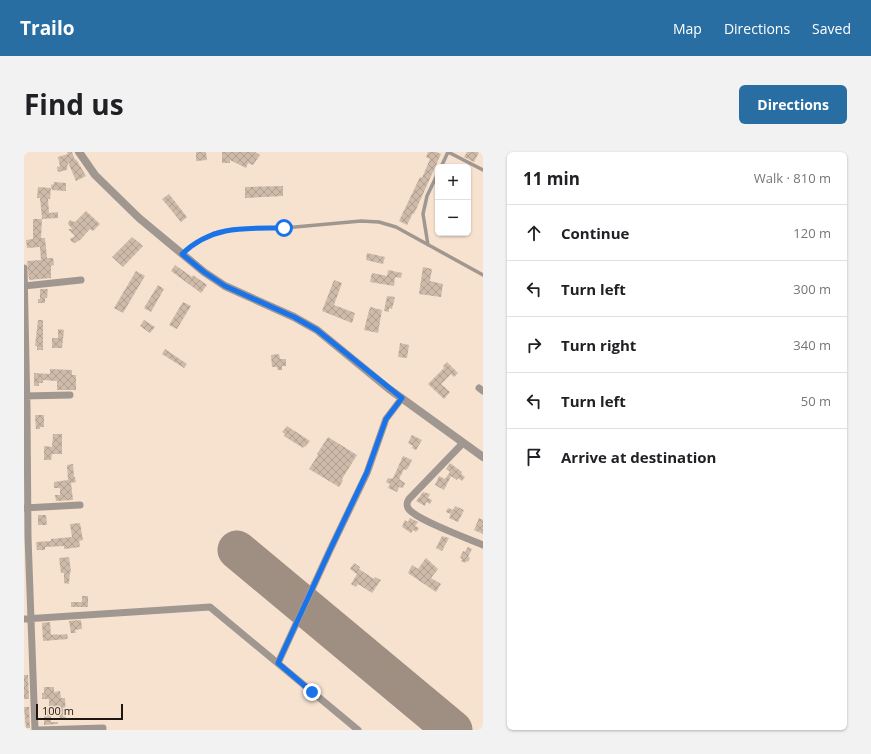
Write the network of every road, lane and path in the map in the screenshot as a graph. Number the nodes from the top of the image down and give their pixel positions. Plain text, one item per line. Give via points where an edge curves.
1 (79, 152) edge
2 (448, 152) edge
3 (442, 164) edge
4 (483, 170) edge
5 (435, 179) edge
6 (428, 245) junction
7 (182, 254) junction
8 (24, 268) edge
9 (483, 275) edge
10 (81, 280) dead end
11 (24, 286) edge
12 (70, 395) dead end
13 (26, 396) edge
14 (402, 398) junction
15 (463, 443) junction
16 (483, 457) edge
17 (80, 505) dead end
18 (26, 508) edge
19 (483, 545) edge
20 (28, 619) edge
21 (278, 663) junction
22 (103, 728) dead end
23 (36, 730) edge
24 (358, 730) edge

1 - 7 street via 95,175
2 - 3 lane
2 - 4 lane
5 - 6 lane via 427,196 423,214
6 - 7 lane via 396,227 379,222 361,221 284,228 234,229 214,233
6 - 9 lane
7 - 14 street via 225,286 317,330
8 - 11 street
10 - 11 street
11 - 13 street
12 - 13 street
13 - 18 street
14 - 15 street
14 - 21 street via 386,419 367,472
15 - 16 street
15 - 19 street via 409,499 407,507 441,528
17 - 18 street
18 - 20 street
20 - 21 street via 210,607
20 - 23 street
21 - 24 street
22 - 23 street

